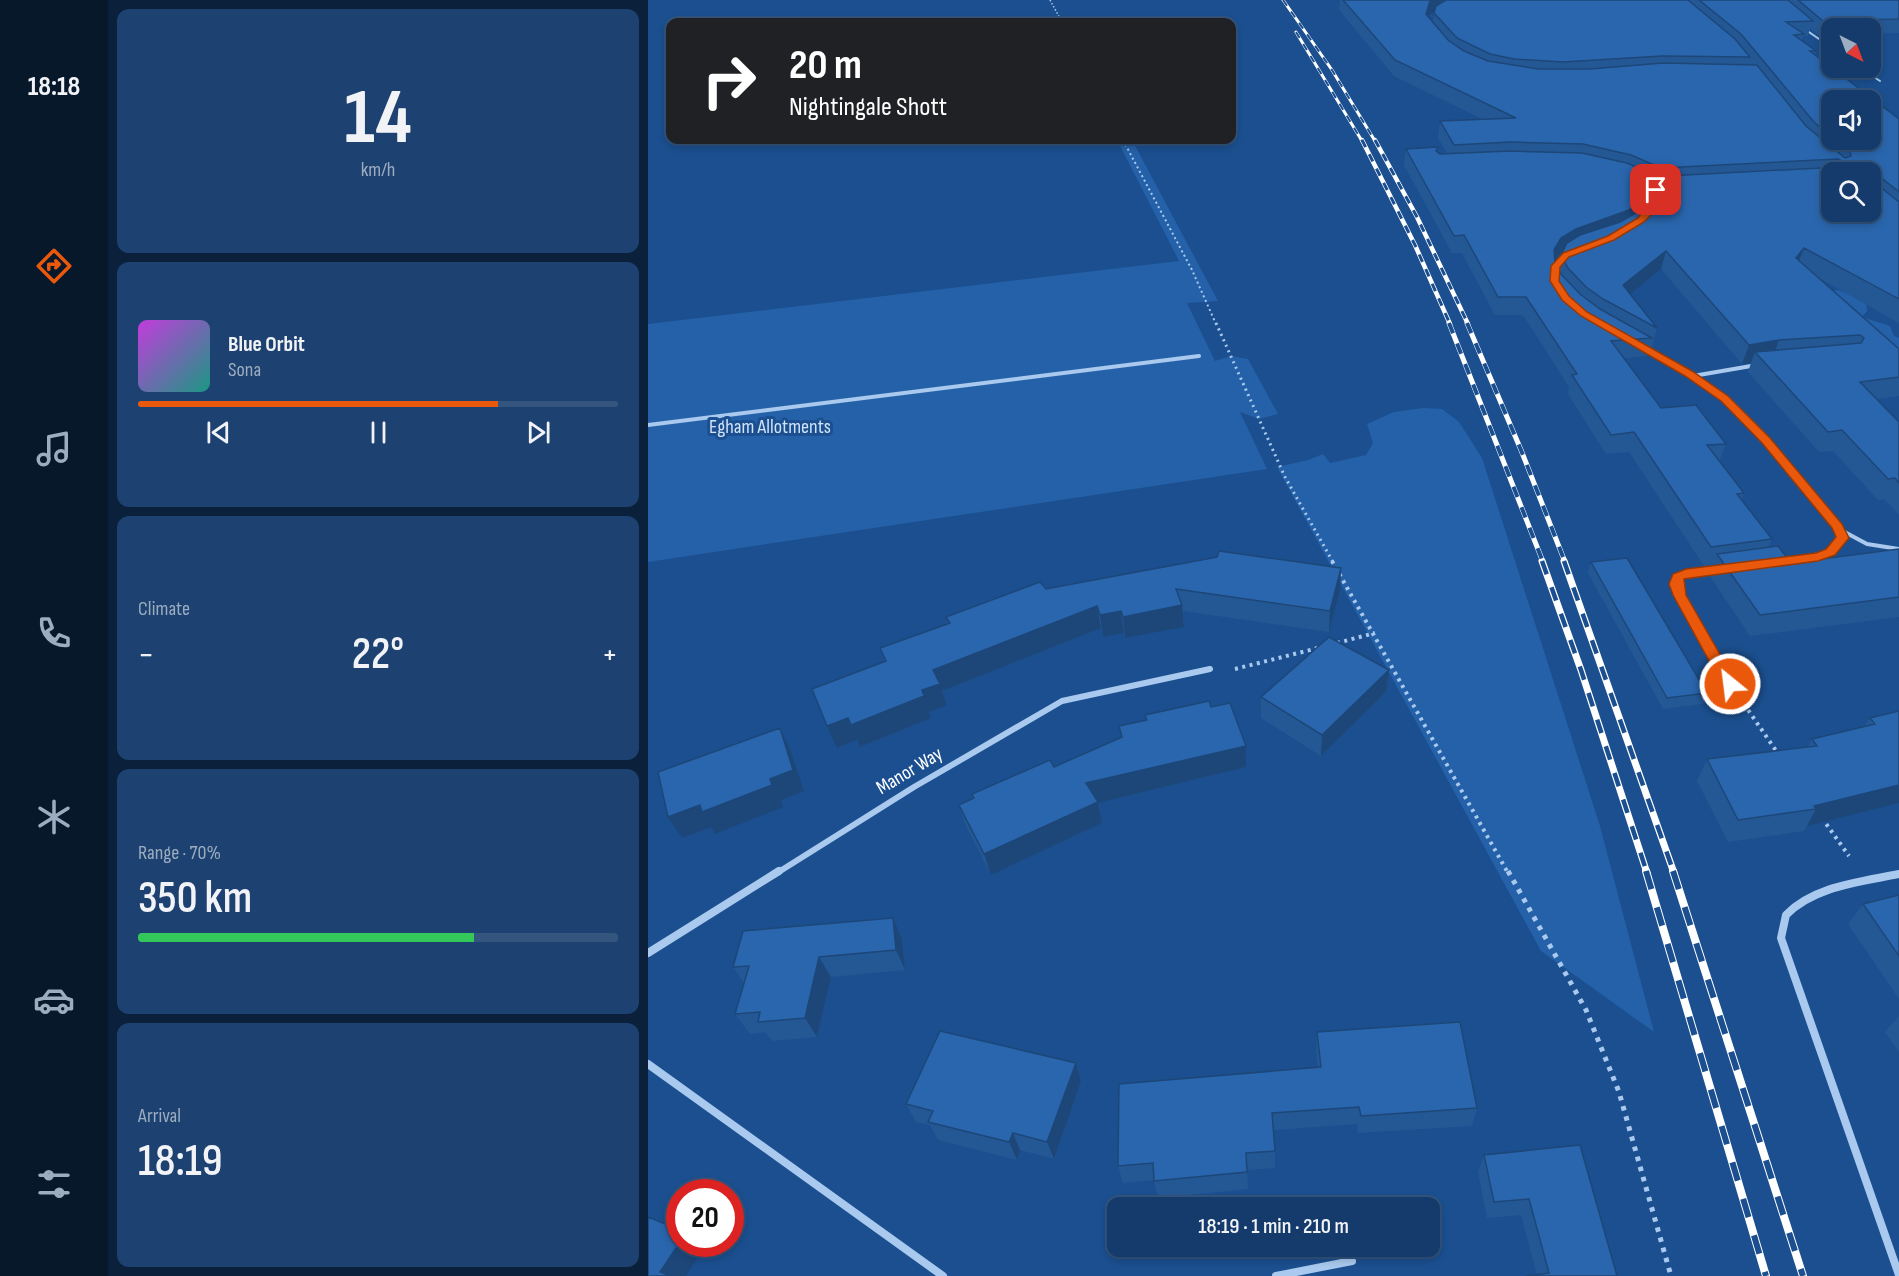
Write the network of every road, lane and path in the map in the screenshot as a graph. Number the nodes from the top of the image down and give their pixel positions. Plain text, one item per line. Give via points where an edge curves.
1 (1050, 0) edge
2 (1060, 18) edge
3 (1805, 29) edge
4 (1821, 40) edge
5 (1875, 78) edge
6 (1880, 81) dead end
7 (1125, 144) edge
8 (1633, 342) edge
9 (1200, 356) dead end
10 (1758, 365) edge
11 (1693, 376) junction
12 (648, 424) edge
13 (1838, 527) junction
14 (1899, 549) edge
15 (1777, 562) edge
16 (1722, 569) edge
17 (1375, 633) junction
18 (1331, 645) edge
19 (1320, 648) edge
20 (1210, 669) joint
21 (1730, 684) joint
22 (1785, 764) edge
23 (1819, 813) edge
24 (1899, 874) edge
25 (1866, 882) junction
26 (648, 953) edge
27 (648, 1064) edge
28 (1352, 1261) dead end
29 (1899, 1275) edge
30 (943, 1276) edge
31 (1276, 1276) edge
32 (1671, 1276) edge

1 - 2 path
3 - 4 lane
5 - 6 lane
7 - 17 path via 1192,270 1285,477
8 - 11 street
9 - 12 lane
10 - 11 lane
11 - 13 street via 1754,426
13 - 14 lane via 1858,541
13 - 15 lane via 1843,538 1830,552
16 - 21 lane via 1686,573 1678,577 1676,584
17 - 18 path
17 - 32 path via 1586,1010 1619,1092
19 - 20 path via 1242,668
20 - 26 street, Manor Way via 1062,701 914,787
21 - 22 path
23 - 25 path
24 - 25 street
25 - 29 street via 1799,904 1785,916 1781,938
27 - 30 street
28 - 31 street

